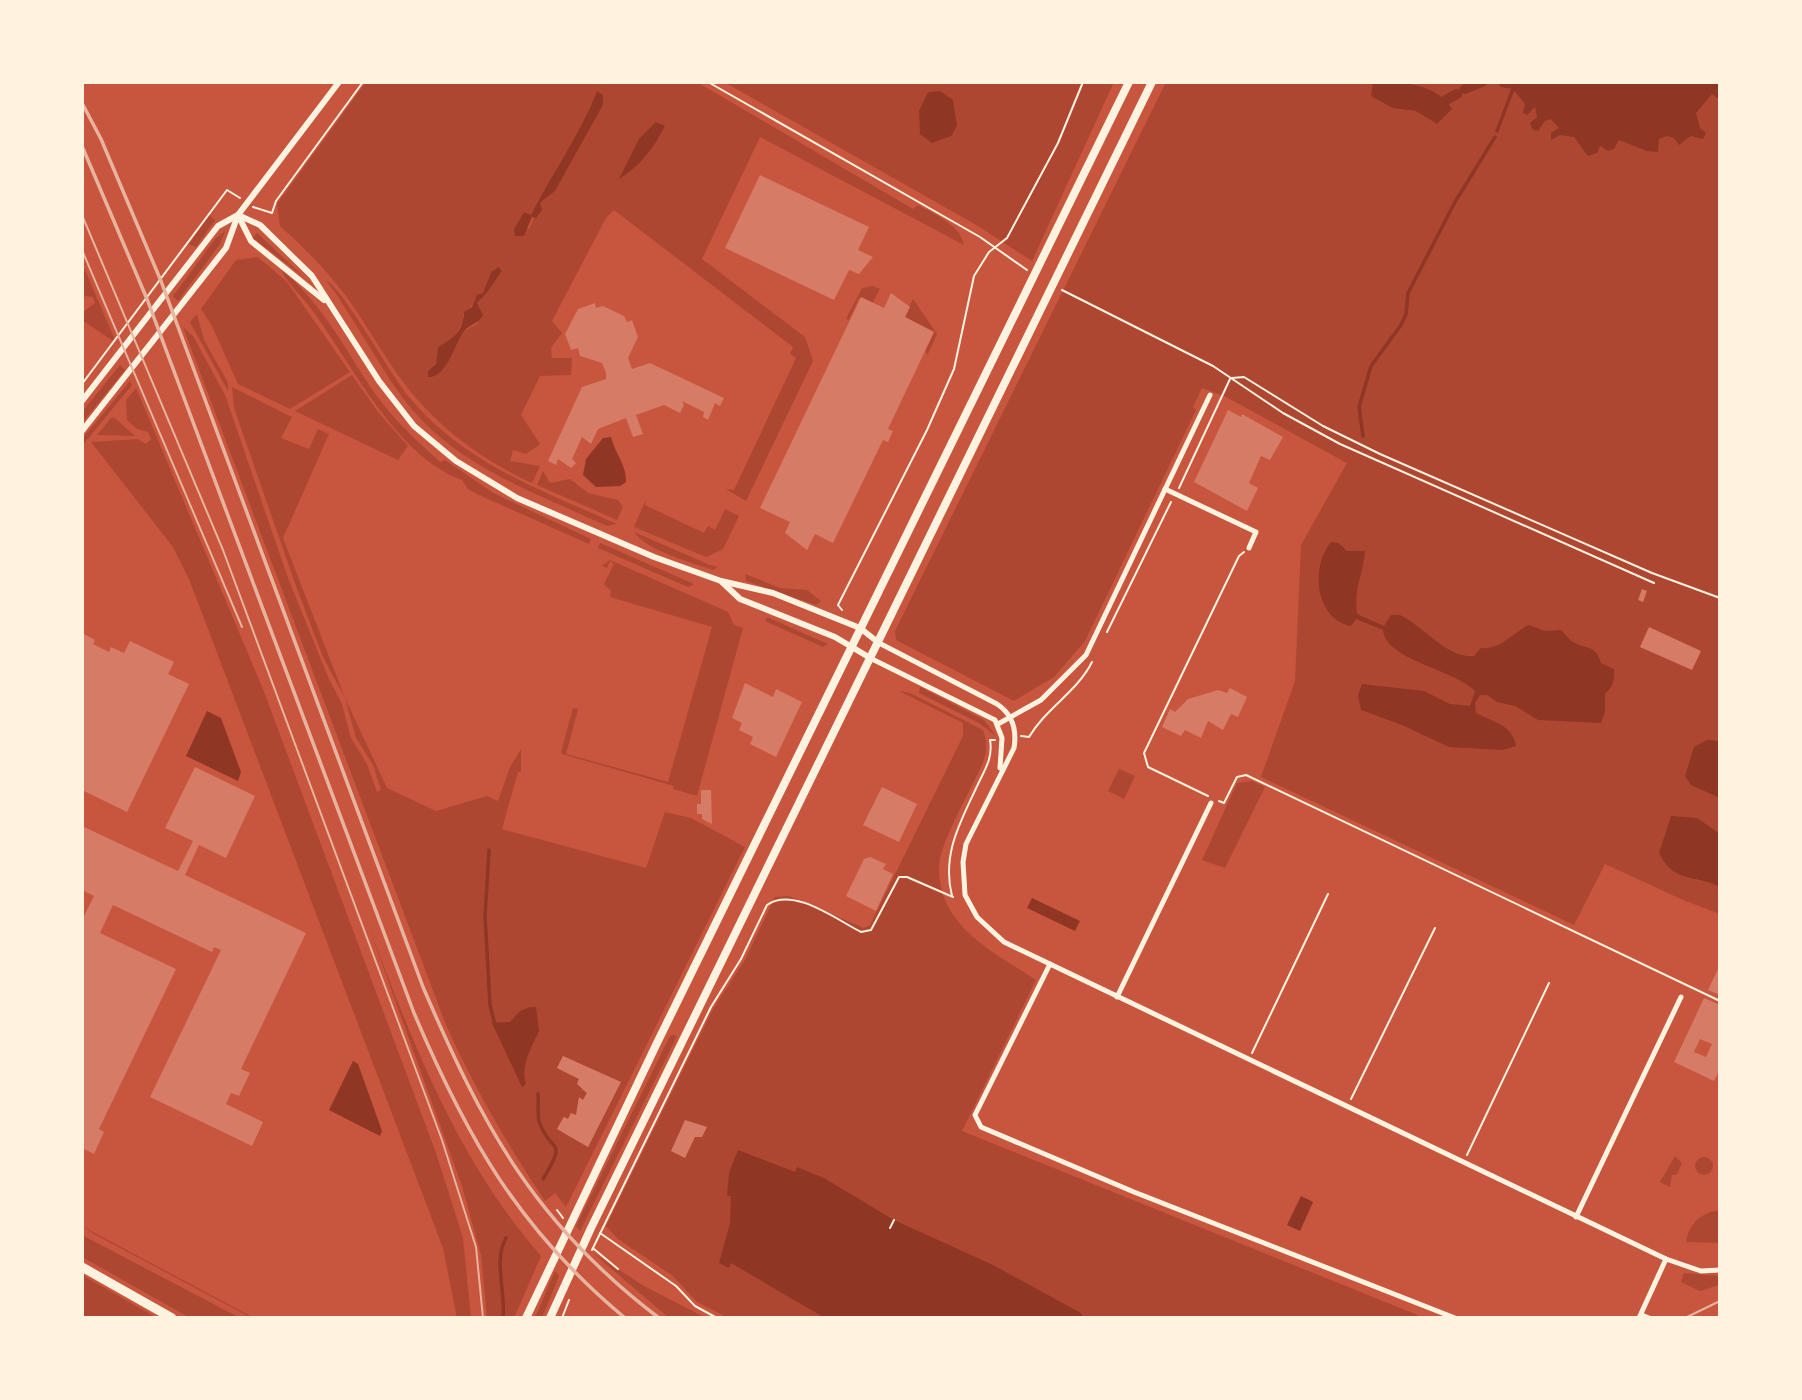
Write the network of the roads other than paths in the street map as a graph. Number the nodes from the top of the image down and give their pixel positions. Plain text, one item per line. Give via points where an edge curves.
1 (339, 82) edge
2 (1129, 82) edge
3 (1152, 82) edge
4 (238, 215) junction
5 (327, 303) junction
6 (1210, 395) dead end
7 (82, 401) edge
8 (82, 431) edge
9 (1165, 489) junction
10 (1248, 548) road end
11 (721, 581) junction
12 (860, 628) junction
13 (879, 643) junction
14 (851, 648) junction
15 (872, 659) junction
16 (1011, 719) junction
17 (999, 724) junction
18 (999, 771) junction
19 (1212, 801) road end
20 (1049, 964) junction
21 (1118, 997) junction
22 (1681, 997) dead end
23 (1576, 1217) junction
24 (1665, 1259) junction
25 (82, 1267) edge
26 (1720, 1270) edge
27 (1640, 1316) edge
28 (172, 1318) edge
29 (526, 1318) edge
30 (550, 1318) edge
31 (1455, 1318) edge
32 (1652, 1318) edge

1 - 4 street
2 - 12 main road
3 - 13 main road
4 - 5 street via 251,241
4 - 5 street via 260,225 305,269
4 - 7 street via 218,226
4 - 8 street via 226,248
5 - 11 street via 414,426 456,461 517,498
6 - 9 street
9 - 10 street via 1256,532
9 - 16 street via 1086,655 1055,689
11 - 12 street via 758,588
11 - 14 street via 740,599 835,637
12 - 13 street
12 - 14 main road
13 - 15 main road
13 - 16 street via 997,704
14 - 15 street
14 - 29 main road
15 - 17 street
15 - 30 main road
16 - 17 street
16 - 18 street via 1016,737 1010,758
17 - 18 street
18 - 20 street via 962,862 965,895 977,917 1004,942
19 - 21 street
20 - 21 street
20 - 31 street via 975,1115 981,1127
21 - 23 street
22 - 23 street
23 - 24 street
24 - 26 street via 1693,1269
24 - 27 street
25 - 28 highway
27 - 32 lane

